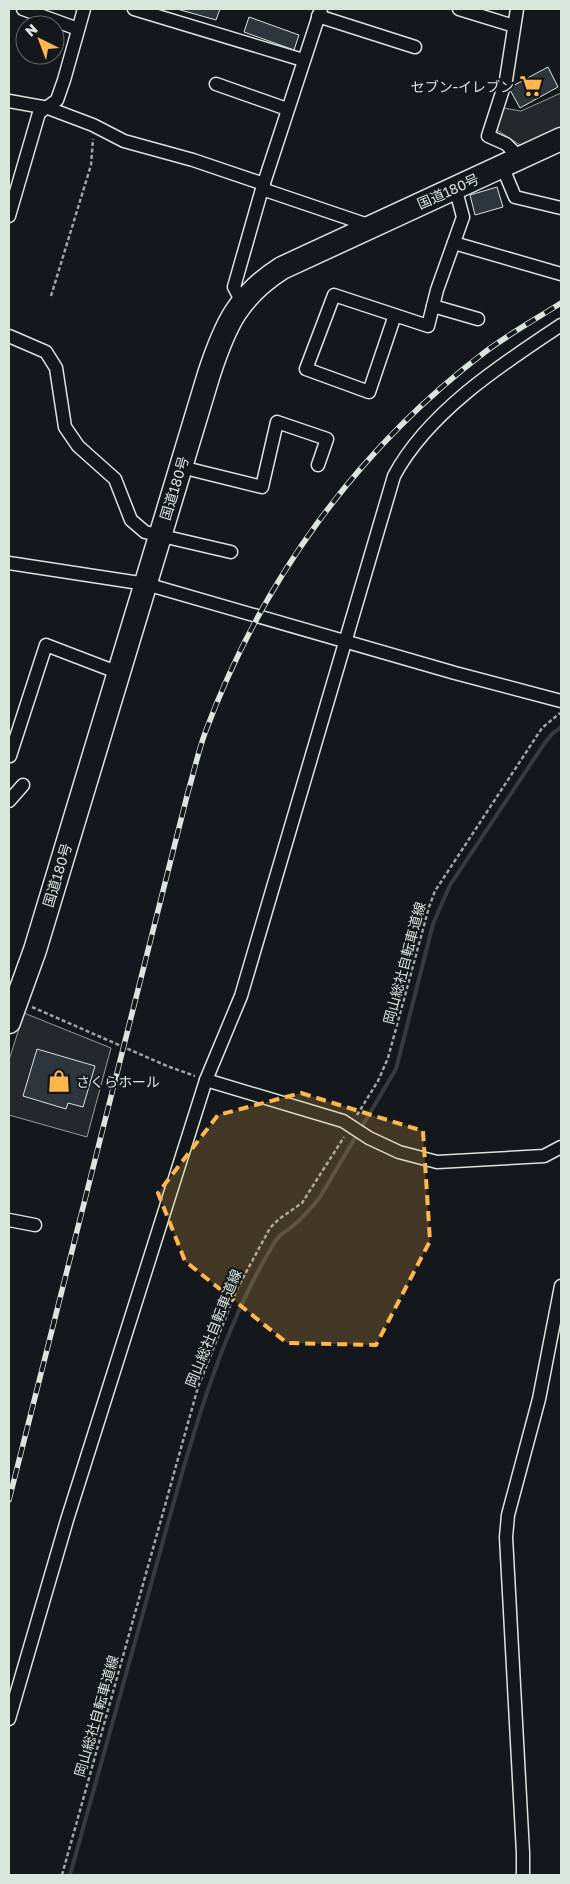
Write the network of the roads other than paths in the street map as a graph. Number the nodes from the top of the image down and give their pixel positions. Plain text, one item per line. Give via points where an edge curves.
1 (23, 9) edge
2 (84, 9) edge
3 (134, 9) edge
4 (459, 9) edge
5 (517, 9) edge
6 (319, 12) edge
7 (514, 26) junction
8 (78, 29) junction
9 (415, 47) dead end
10 (303, 60) junction
11 (216, 84) dead end
12 (9, 101) edge
13 (48, 108) junction
14 (287, 109) junction
15 (561, 139) edge
16 (511, 162) junction
17 (263, 186) junction
18 (455, 187) junction
19 (561, 208) edge
20 (9, 216) edge
21 (371, 226) junction
22 (454, 243) junction
23 (561, 274) edge
24 (242, 302) junction
25 (433, 306) junction
26 (396, 315) junction
27 (478, 319) dead end
28 (561, 325) edge
29 (9, 336) edge
30 (318, 465) dead end
31 (181, 467) junction
32 (160, 536) junction
33 (231, 552) dead end
34 (9, 563) edge
35 (146, 584) junction
36 (346, 641) junction
37 (119, 673) junction
38 (561, 701) edge
39 (10, 756) dead end
40 (23, 785) dead end
41 (9, 802) edge
42 (12, 1000) edge
43 (9, 1022) edge
44 (206, 1080) junction
45 (561, 1147) edge
46 (9, 1220) edge
47 (35, 1225) dead end
48 (561, 1286) edge
49 (9, 1719) edge
50 (523, 1875) edge

1 - 8 street
2 - 8 street
3 - 10 street
4 - 7 street
5 - 7 street
6 - 9 street
6 - 10 street
7 - 16 street via 506,80 488,136 506,144
8 - 13 street via 57,100
10 - 14 street
11 - 14 street
12 - 13 street
13 - 17 street via 94,125 124,141 193,160
13 - 20 street via 39,113
14 - 17 street
15 - 16 highway, 国道180号
16 - 18 highway, 国道180号
16 - 19 street via 514,196
17 - 21 street
17 - 24 street via 234,287
18 - 21 highway, 国道180号
18 - 22 street via 463,218
21 - 24 highway, 国道180号 via 282,268
22 - 23 street
22 - 25 street
24 - 31 highway, 国道180号 via 223,333
25 - 26 street via 428,326
25 - 27 street
26 - 26 street via 334,295 306,370 370,392
28 - 36 street via 525,349 433,422 404,458 394,476
29 - 32 street via 46,352 56,368 65,427 78,446 115,479 131,520 145,532
30 - 31 street via 327,438 278,422 262,487
31 - 32 highway, 国道180号
32 - 33 street
32 - 35 highway, 国道180号
34 - 35 street
35 - 36 street
35 - 37 highway, 国道180号
36 - 38 street
36 - 44 street via 241,996
37 - 39 street via 46,645
37 - 42 highway, 国道180号 via 35,950
40 - 41 street
42 - 43 highway, 国道180号
44 - 45 street via 343,1121 399,1152 437,1162 544,1156
44 - 49 street via 70,1511
46 - 47 street
48 - 50 street via 539,1399 508,1515 506,1537

